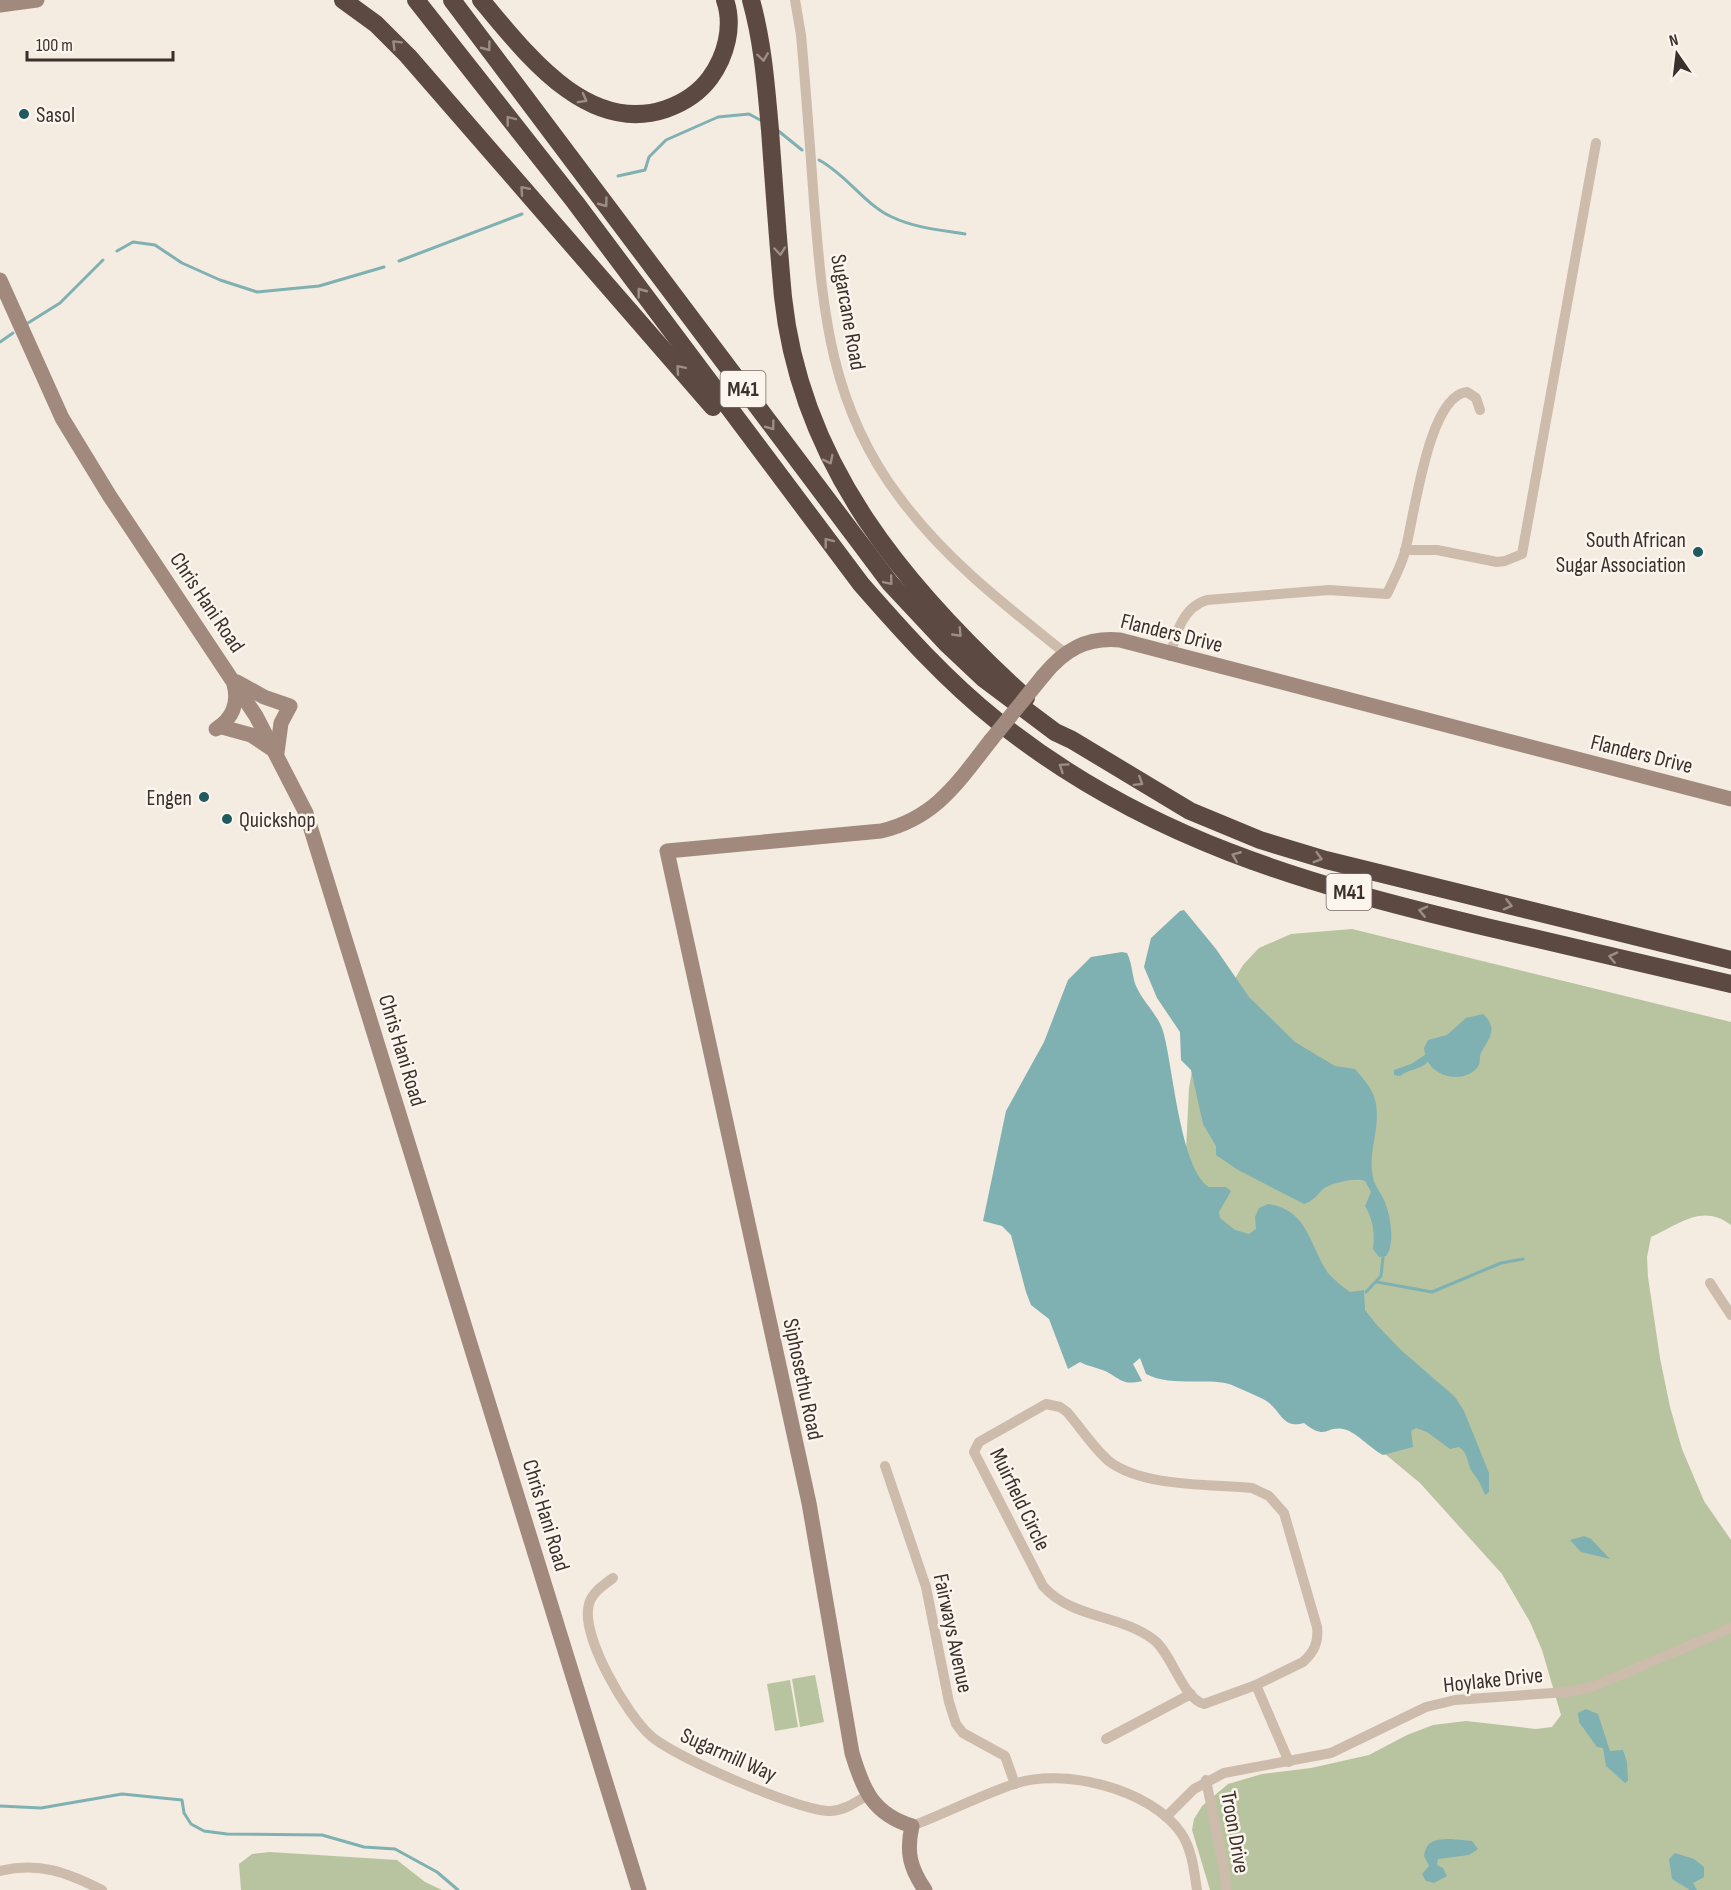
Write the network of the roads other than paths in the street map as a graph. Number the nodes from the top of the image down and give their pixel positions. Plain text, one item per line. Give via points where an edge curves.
1 (36, 0) edge
2 (344, 0) edge
3 (416, 0) edge
4 (452, 0) edge
5 (481, 0) edge
6 (725, 0) edge
7 (751, 0) edge
8 (795, 0) edge
9 (0, 5) edge
10 (1596, 143) dead end
11 (0, 280) edge
12 (1480, 410) dead end
13 (789, 491) junction
14 (1405, 550) junction
15 (1065, 653) junction
16 (1170, 656) junction
17 (232, 678) junction
18 (1072, 740) junction
19 (277, 753) junction
20 (1731, 799) edge
21 (667, 851) joint
22 (1731, 959) edge
23 (1645, 964) junction
24 (1731, 984) edge
25 (1731, 990) edge
26 (1710, 1282) dead end
27 (1731, 1315) edge
28 (885, 1466) dead end
29 (613, 1578) dead end
30 (1731, 1628) edge
31 (1256, 1685) junction
32 (1191, 1694) junction
33 (1106, 1739) dead end
34 (1289, 1762) junction
35 (1206, 1780) junction
36 (1015, 1784) junction
37 (868, 1795) junction
38 (1166, 1817) junction
39 (912, 1826) junction
40 (0, 1872) edge
41 (102, 1890) edge
42 (639, 1890) edge
43 (925, 1890) edge
44 (1197, 1890) edge
45 (1226, 1890) edge

1 - 9 street
13 -> 2 highway via 408,56 376,24
13 -> 3 highway, M41 via 574,202
4 -> 18 highway, M41 via 890,583 983,678 1032,717
5 -> 6 highway via 536,61 576,96 596,106 636,114 655,113 678,105 707,83 724,52 728,32
7 -> 18 highway via 765,74 788,332 798,379 824,450 865,519 922,595 992,667
8 - 15 street, Sugarcane Road via 830,348 860,435 900,499 953,558
10 - 14 street via 1521,554 1497,562 1437,550
11 - 17 street, Chris Hani Road via 71,434
12 - 14 street via 1476,398 1467,392 1453,397 1445,408 1422,467
23 -> 13 highway, M41 via 1391,904 1250,862 1090,786 973,701 900,630
14 - 16 street via 1387,594 1329,590 1197,603 1176,632
15 - 16 street, Flanders Drive via 1102,638
15 - 21 street, Flanders Drive, bridge via 946,796 931,810 900,826
16 - 20 street, Flanders Drive
17 - 19 street, Chris Hani Road
17 - 19 street via 254,692 290,706 281,723
17 - 19 street via 235,705 219,728 251,735
18 -> 22 highway, M41 via 1190,811 1260,840 1326,860
19 - 42 street, Chris Hani Road via 318,847
21 - 37 street, Siphosethu Road via 809,1503 852,1753
23 - 24 highway, M41
23 - 25 highway
26 - 27 street
28 - 36 street, Fairways Avenue via 926,1587 956,1724 1005,1756
29 - 37 street, Sugarmill Way via 592,1596 588,1626 622,1701 652,1737 683,1758 812,1809 841,1809
30 - 34 street, Hoylake Drive via 1599,1684 1567,1692 1443,1702 1402,1717 1331,1753
31 - 32 street, Muirfield Circle via 1204,1704
31 - 32 street, Muirfield Circle via 1303,1662 1317,1641 1317,1627 1289,1523 1269,1496 1252,1488 1151,1479 1126,1471 1104,1457 1067,1412 1052,1404 1039,1407 979,1442 975,1458 1042,1586 1064,1605 1156,1642
31 - 34 street
32 - 33 street
34 - 35 street, Hoylake Drive via 1239,1769
35 - 38 street, Hoylake Drive
35 - 45 street, Troon Drive
36 - 38 street via 1062,1779 1086,1782 1138,1798
36 - 39 street
37 - 39 street, Siphosethu Road via 887,1815
38 - 44 street via 1187,1842
39 - 43 street via 908,1854
40 - 41 street via 33,1867 54,1869

